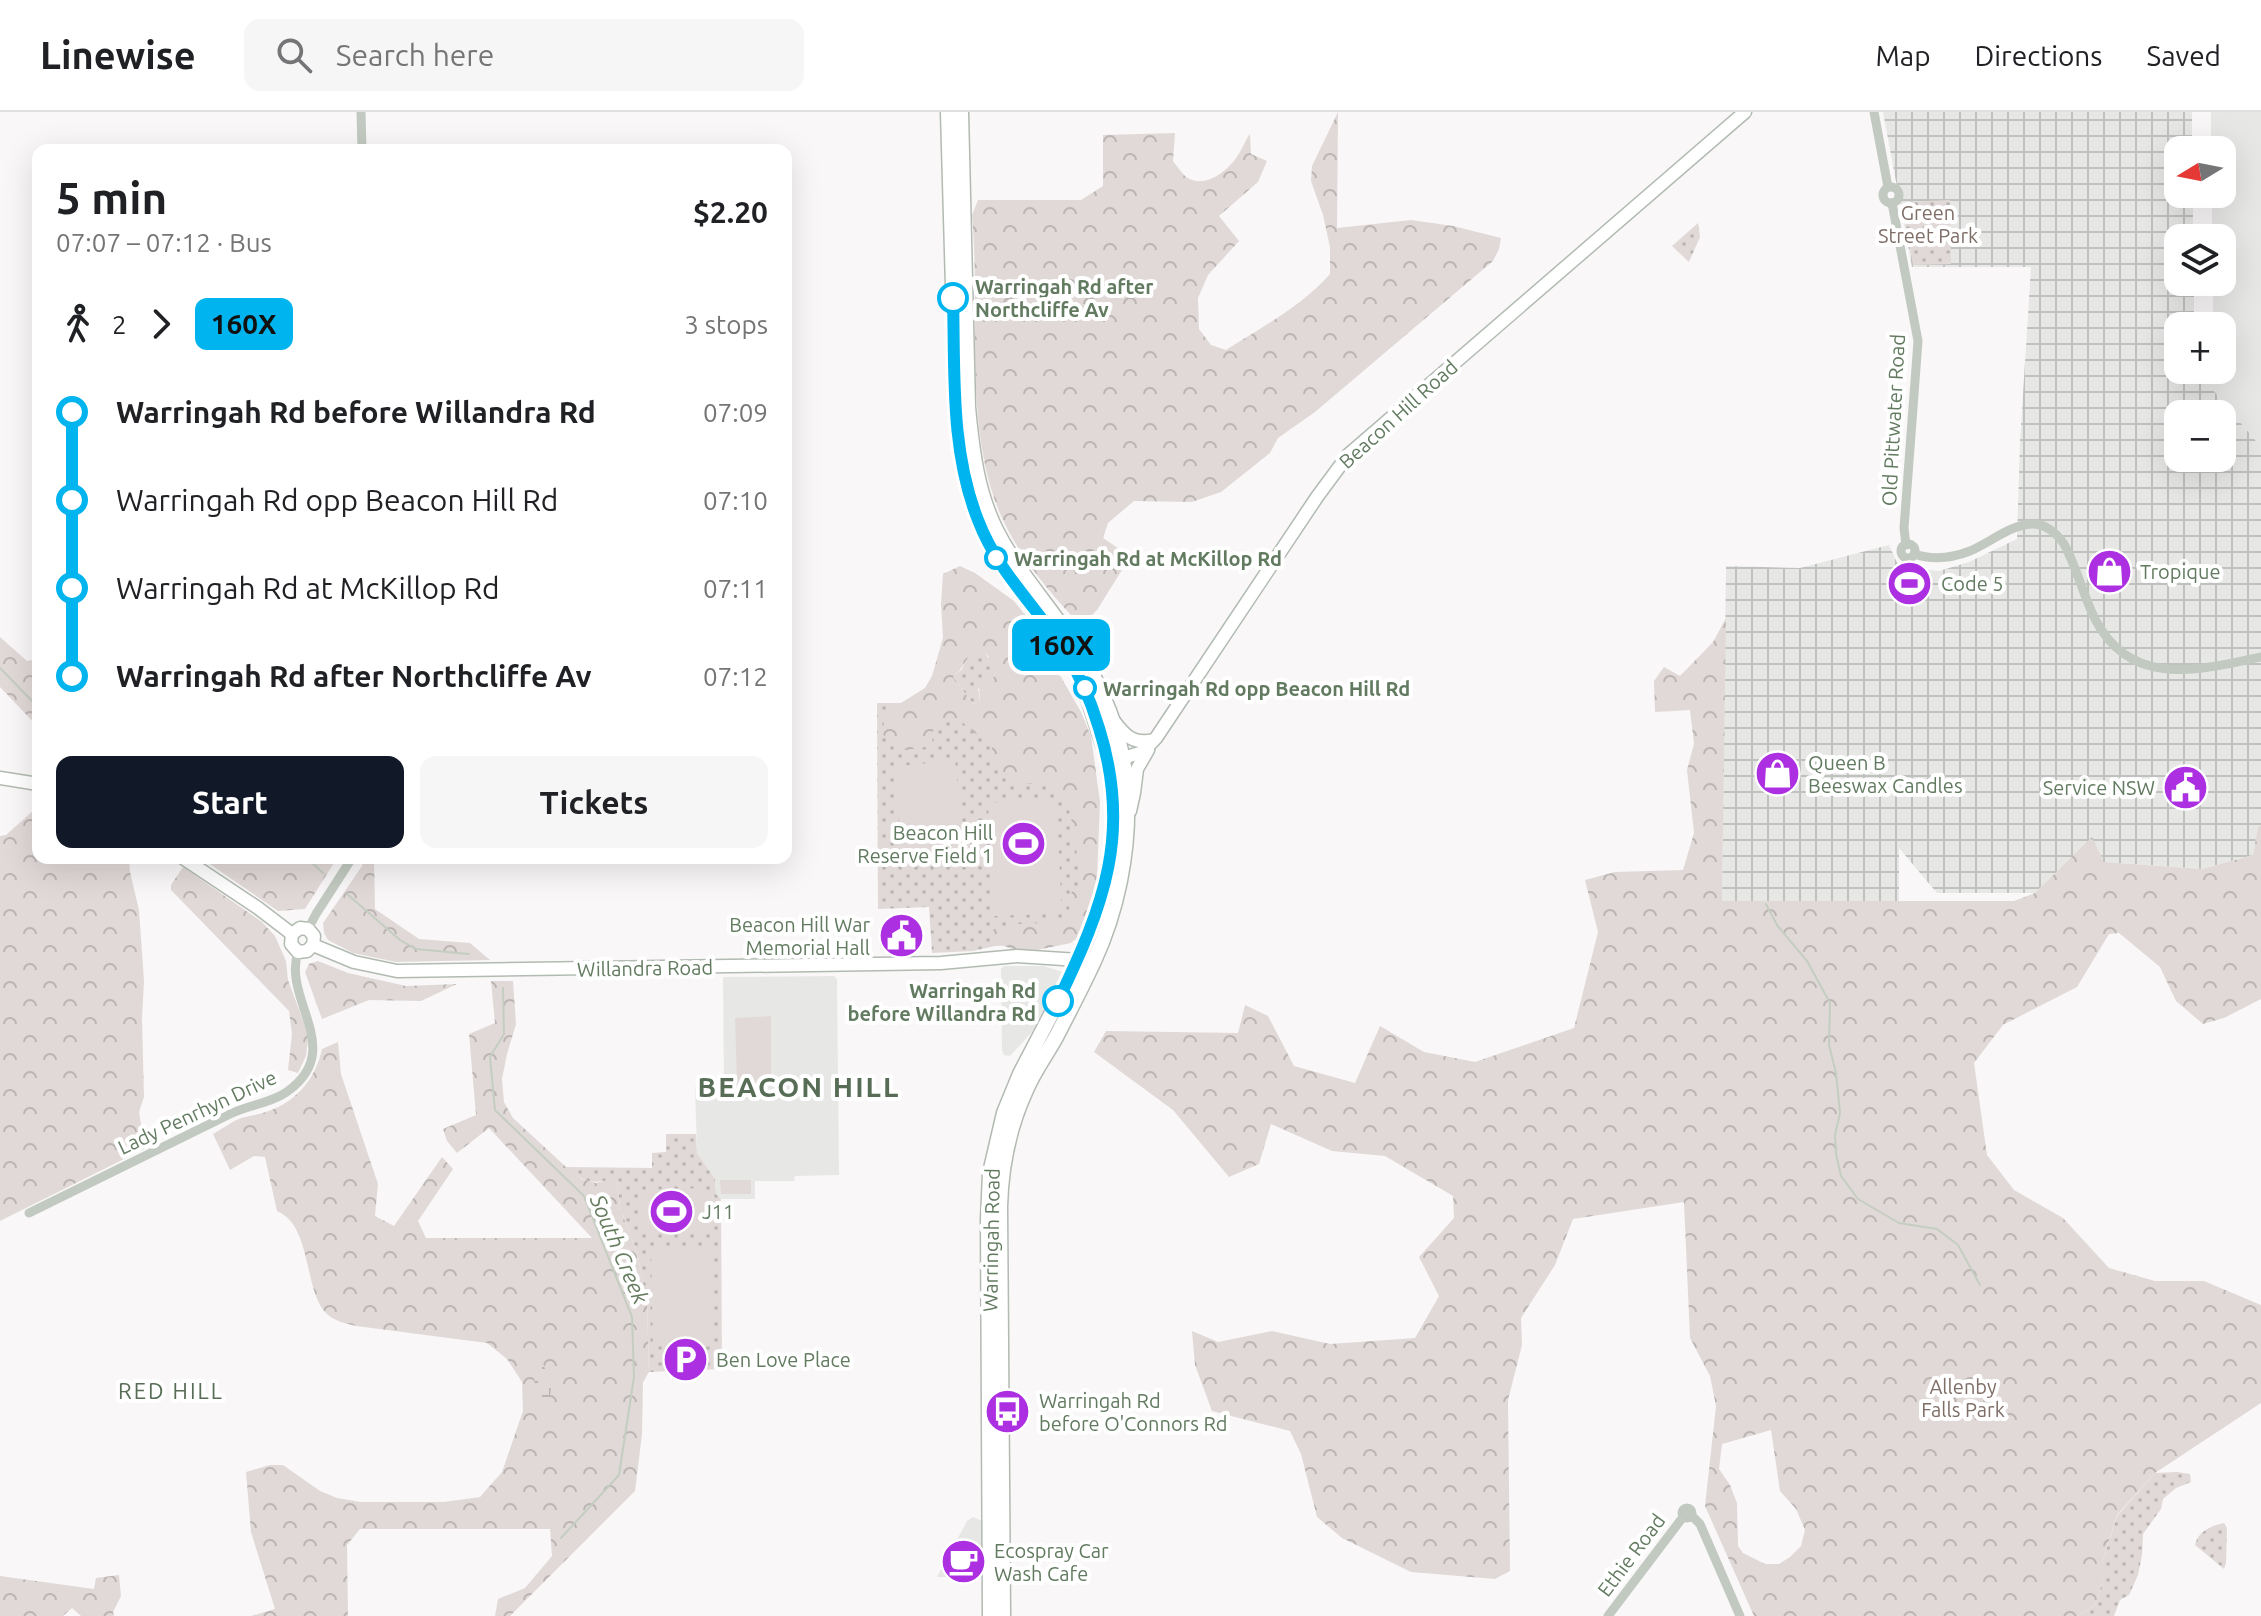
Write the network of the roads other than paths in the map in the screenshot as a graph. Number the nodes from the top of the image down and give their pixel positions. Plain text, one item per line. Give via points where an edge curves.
1 (361, 112) edge
2 (948, 112) edge
3 (961, 112) edge
4 (1745, 112) edge
5 (1874, 112) edge
6 (362, 144) edge
7 (992, 536) junction
8 (2261, 657) edge
9 (1112, 718) junction
10 (1152, 743) junction
11 (1116, 759) junction
12 (0, 778) edge
13 (32, 785) edge
14 (0, 786) edge
15 (32, 786) edge
16 (1127, 818) junction
17 (192, 864) edge
18 (348, 864) edge
19 (308, 929) junction
20 (292, 934) junction
21 (313, 945) junction
22 (298, 952) junction
23 (1077, 960) junction
24 (1094, 961) junction
25 (29, 1213) dead end
26 (990, 1616) edge
27 (1003, 1616) edge
28 (1608, 1616) edge
29 (1740, 1616) edge

1 - 6 street
2 - 7 highway, Warringah Road via 957,427 971,503
3 - 7 highway, Warringah Road via 968,407 973,456
4 - 10 main road, Beacon Hill Road via 1348,455
5 - 8 street, Old Pittwater Road via 1888,187 1883,197 1892,203 1918,341 1902,555 1952,556 2018,525 2043,526 2064,544 2100,628 2132,659 2173,671
7 - 9 highway, Warringah Road via 1082,656
7 - 11 highway, Warringah Road via 1010,579 1073,665
9 - 10 main road via 1131,740
9 - 11 highway, Warringah Road
10 - 11 main road
10 - 16 main road, Warringah Road via 1137,769
11 - 16 highway, Warringah Road
11 - 23 highway, Warringah Road via 1111,854 1099,905
12 - 13 main road
14 - 15 main road
16 - 24 highway, Warringah Road via 1116,898
17 - 20 main road
18 - 19 street
19 - 20 main road
19 - 21 main road
20 - 22 main road via 291,944
21 - 22 main road
21 - 23 main road, Willandra Road via 354,962 397,971 934,964 1017,956
22 - 25 street, Lady Penrhyn Drive via 295,975 314,1042 309,1066 296,1085
23 - 24 main road, Willandra Road
23 - 26 highway, Warringah Road via 1012,1092 990,1173
24 - 27 highway, Warringah Road via 1027,1087 1003,1169
28 - 29 street, Ethie Road via 1687,1516 1700,1524

